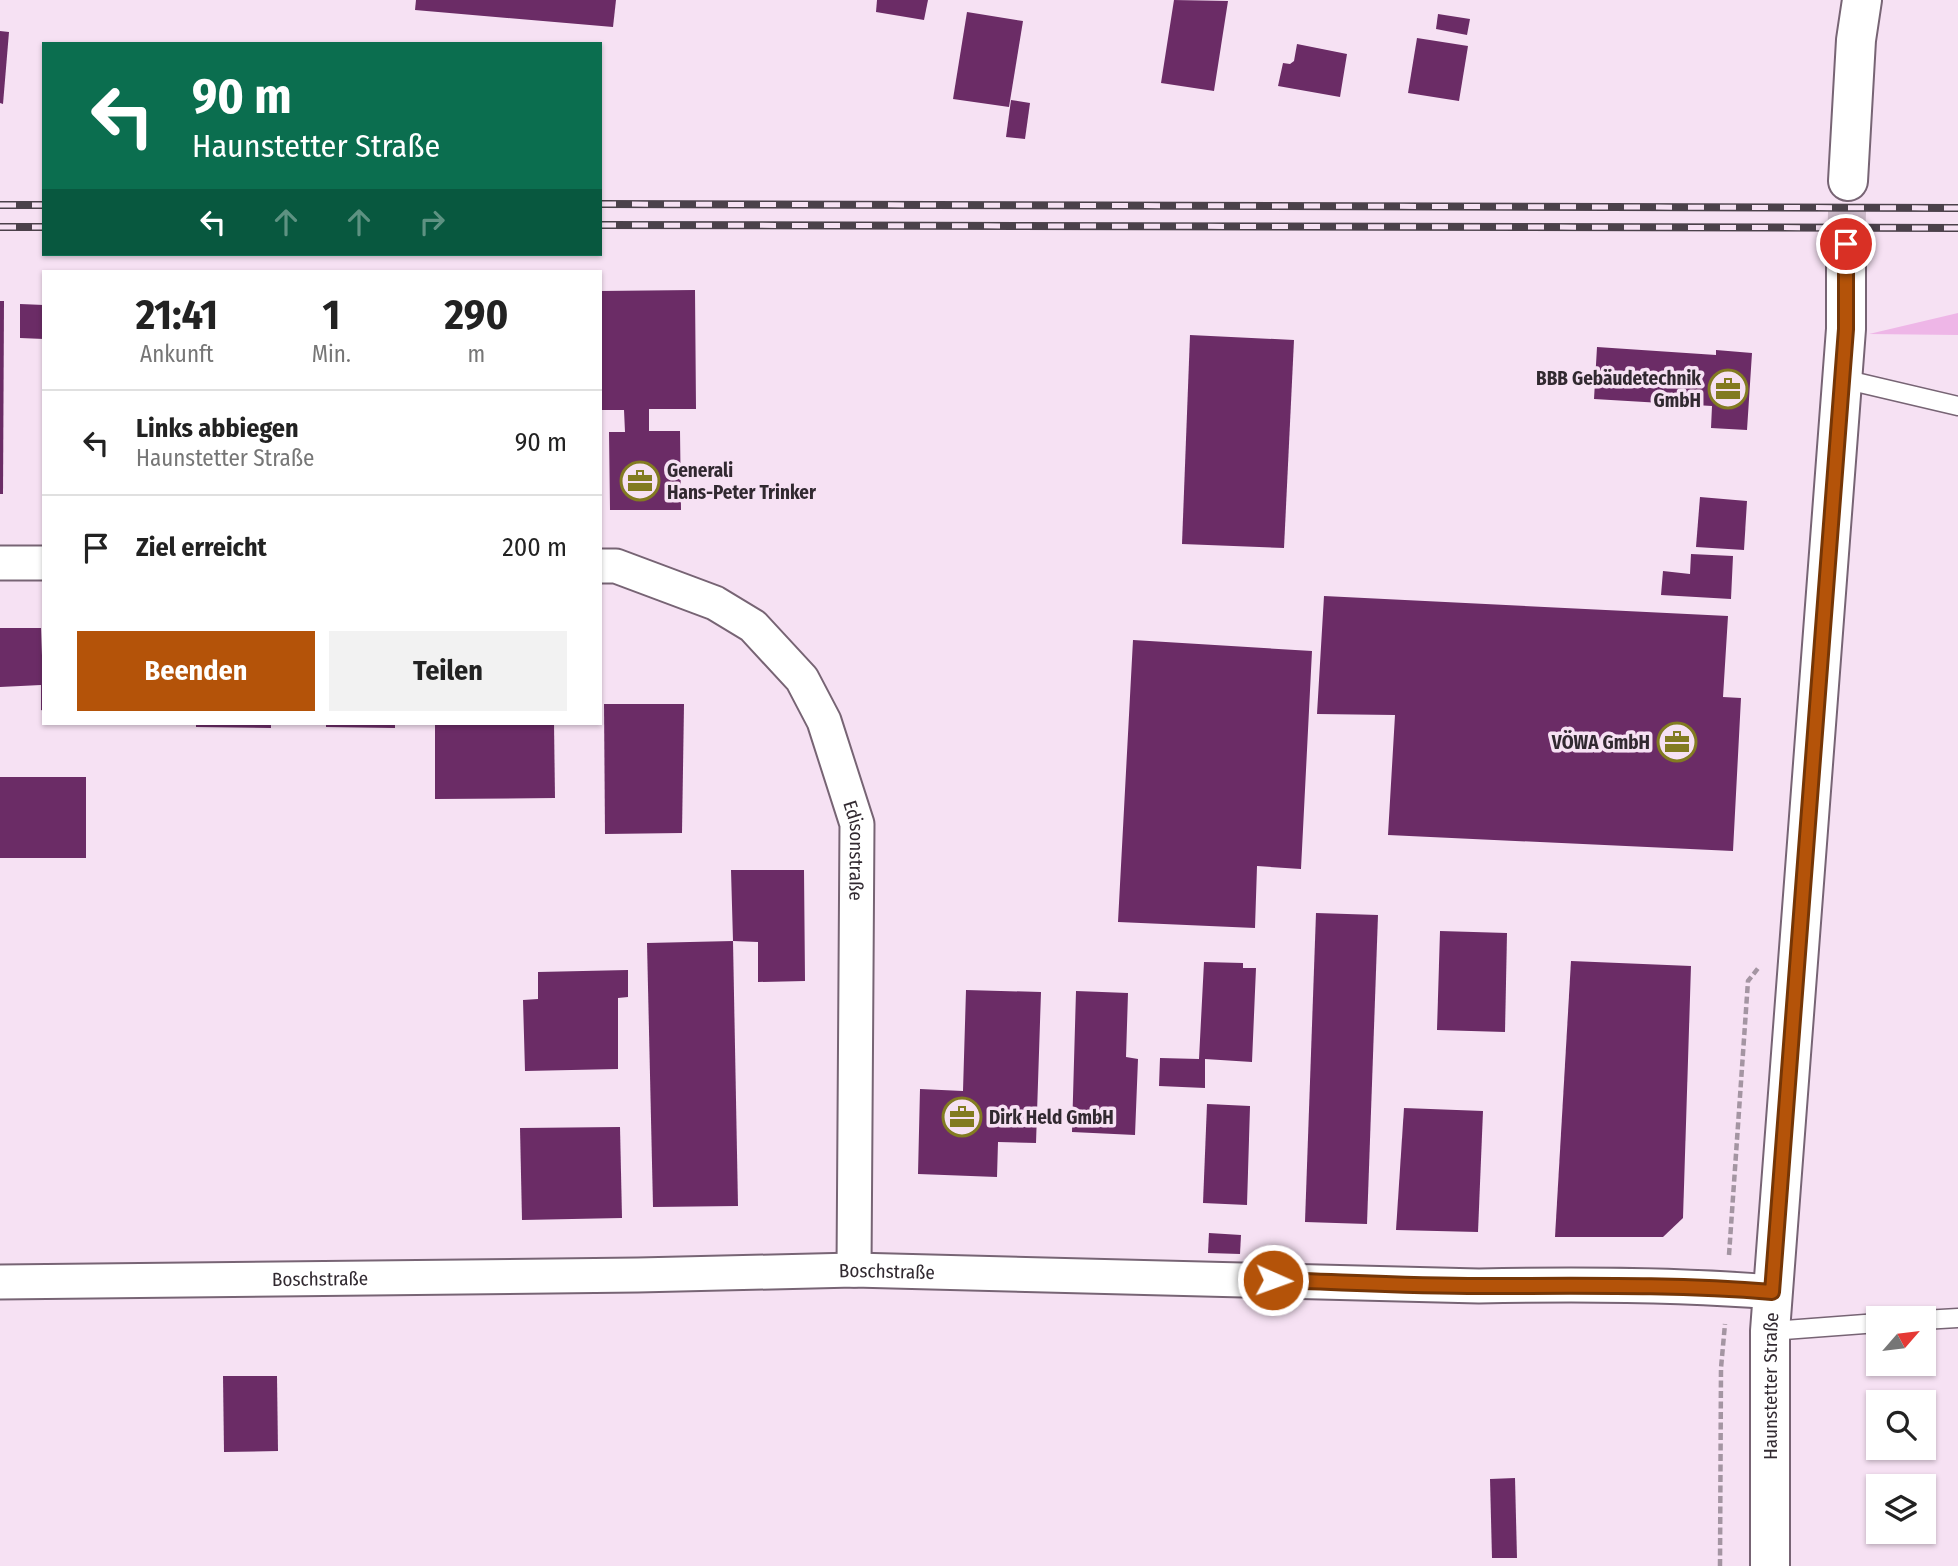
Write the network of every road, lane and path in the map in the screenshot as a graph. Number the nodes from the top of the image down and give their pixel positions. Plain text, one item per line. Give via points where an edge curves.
1 (1862, 0) edge
2 (1849, 181) tunnel mouth
3 (1846, 244) tunnel mouth
4 (1843, 379) junction
5 (1958, 406) edge
6 (0, 563) edge
7 (42, 563) edge
8 (602, 566) edge
9 (1799, 940) junction
10 (854, 1270) junction
11 (0, 1283) edge
12 (1727, 1288) junction
13 (1772, 1292) junction
14 (1958, 1318) edge
15 (1936, 1319) edge
16 (1866, 1324) edge
17 (1770, 1331) junction
18 (1720, 1566) edge
19 (1770, 1566) edge

1 - 2 street
3 - 4 street, Haunstetter Straße
4 - 5 lane
4 - 9 street, Haunstetter Straße
6 - 7 street
8 - 10 street, Edisonstraße via 616,566 715,603 753,626 802,679 824,721 857,824
9 - 12 path via 1780,940 1748,981
9 - 13 street, Haunstetter Straße
10 - 11 street, Boschstraße
10 - 12 street, Boschstraße
12 - 13 street, Boschstraße
12 - 18 path via 1721,1368
13 - 17 street, Haunstetter Straße
14 - 15 lane
16 - 17 lane
17 - 19 street, Haunstetter Straße

